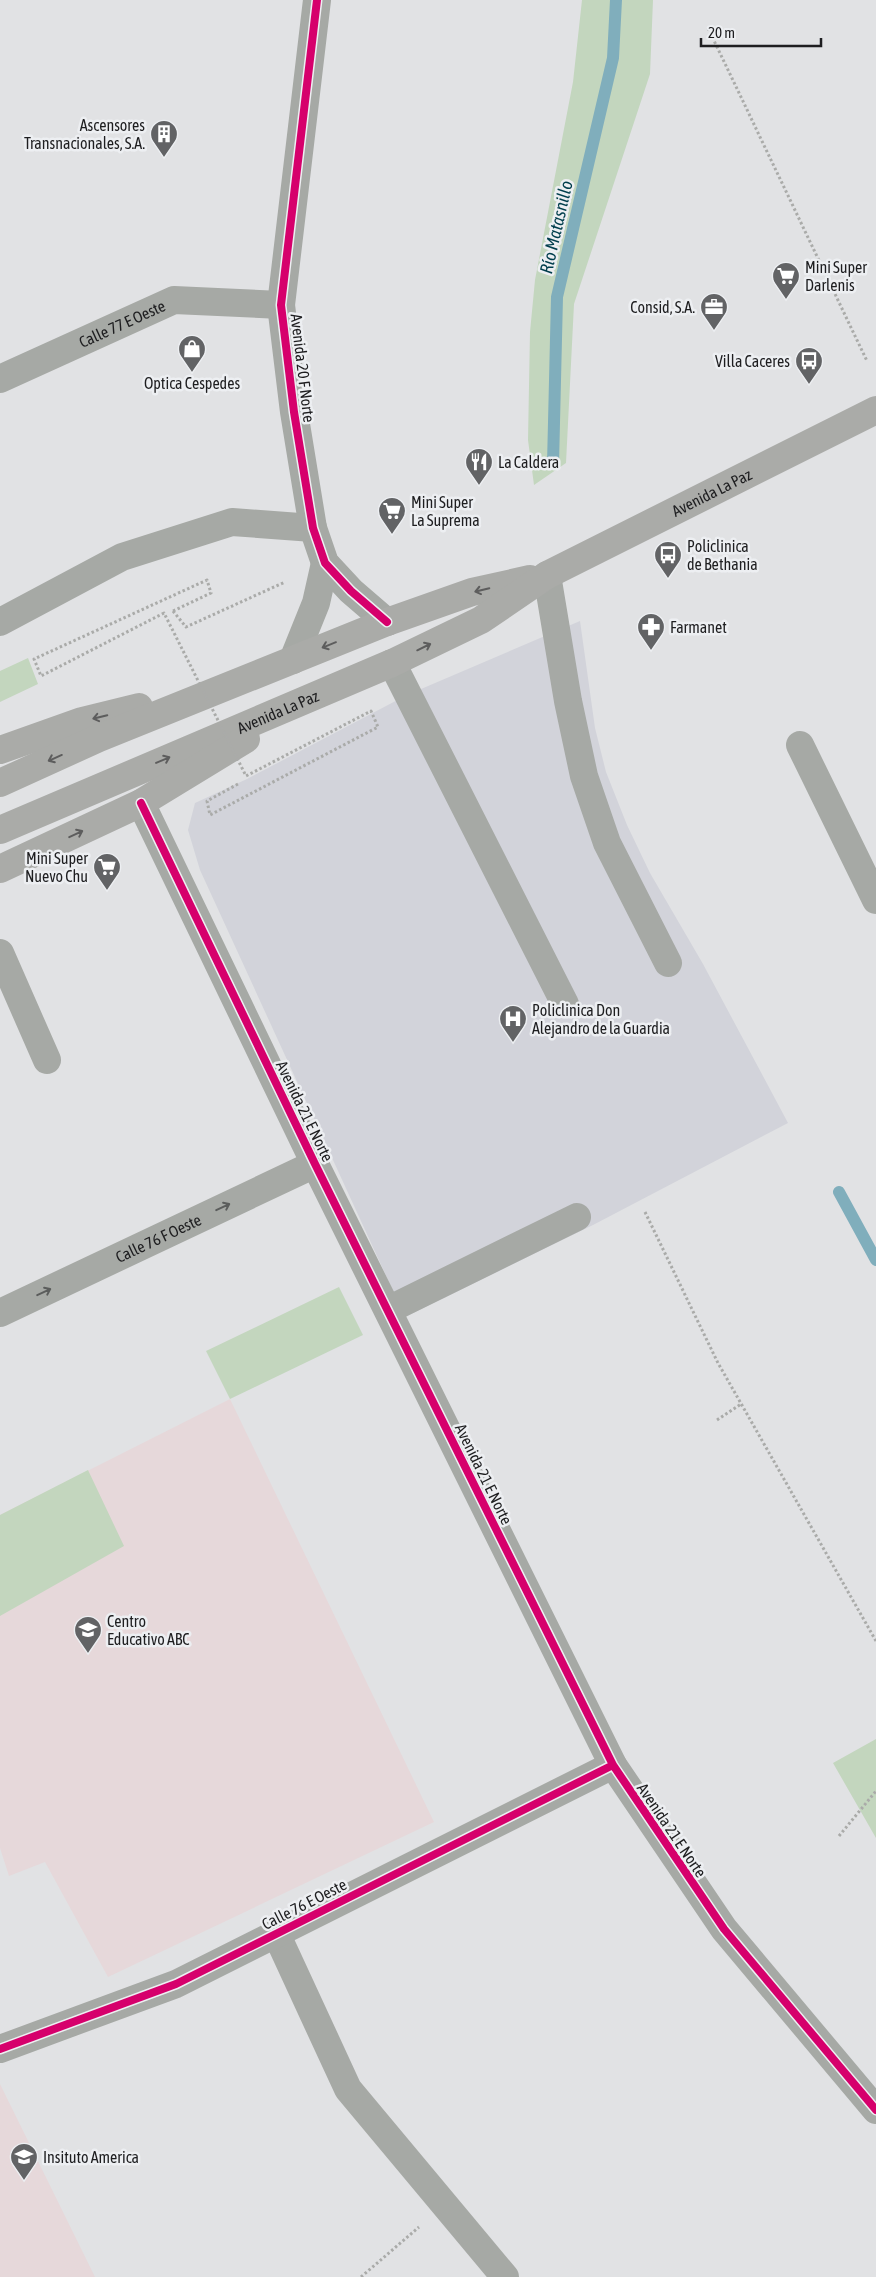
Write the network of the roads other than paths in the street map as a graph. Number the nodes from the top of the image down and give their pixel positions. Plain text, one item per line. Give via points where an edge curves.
1 (317, 0) edge
2 (281, 305) junction
3 (0, 379) edge
4 (876, 411) edge
5 (313, 528) junction
6 (325, 563) junction
7 (546, 575) junction
8 (0, 622) edge
9 (387, 622) junction
10 (293, 660) junction
11 (392, 663) junction
12 (232, 684) junction
13 (311, 697) junction
14 (800, 745) dead end
15 (0, 750) edge
16 (0, 783) edge
17 (141, 803) junction
18 (0, 830) edge
19 (0, 869) edge
20 (876, 900) edge
21 (0, 953) edge
22 (668, 963) dead end
23 (565, 1004) dead end
24 (47, 1060) dead end
25 (315, 1164) junction
26 (577, 1217) dead end
27 (388, 1310) junction
28 (0, 1313) edge
29 (613, 1765) junction
30 (276, 1933) junction
31 (0, 2050) edge
32 (876, 2110) edge
33 (505, 2277) edge

1 - 2 street, Avenida 20 F Norte
2 - 3 street, Calle 77 E Oeste via 174,300
2 - 5 street, Avenida 20 F Norte
4 - 7 main road, Avenida La Paz
5 - 6 street, Avenida 20 F Norte
5 - 8 street via 232,522 122,557
6 - 9 street, Avenida 20 F Norte
6 - 10 street via 316,603
7 -> 9 main road, Avenida La Paz via 472,592
11 -> 7 main road, Avenida La Paz via 480,620
7 - 22 street via 584,776 607,843
9 -> 10 main road, Avenida La Paz
10 - 12 main road, Avenida La Paz
11 - 13 main road, Avenida La Paz
11 - 23 street
12 -> 15 main road via 82,721
12 -> 16 main road, Avenida La Paz via 99,738
13 - 17 main road
18 -> 13 main road, Avenida La Paz
14 - 20 street
19 -> 17 main road
17 - 25 street, Avenida 21 E Norte
21 - 24 street
25 - 27 street, Avenida 21 E Norte
28 -> 25 street, Calle 76 F Oeste
26 - 27 street
27 - 29 street, Avenida 21 E Norte
29 - 30 street, Calle 76 E Oeste
29 - 32 street, Avenida 21 E Norte via 724,1929
30 - 31 street, Calle 76 E Oeste via 176,1984
30 - 33 street via 348,2089

